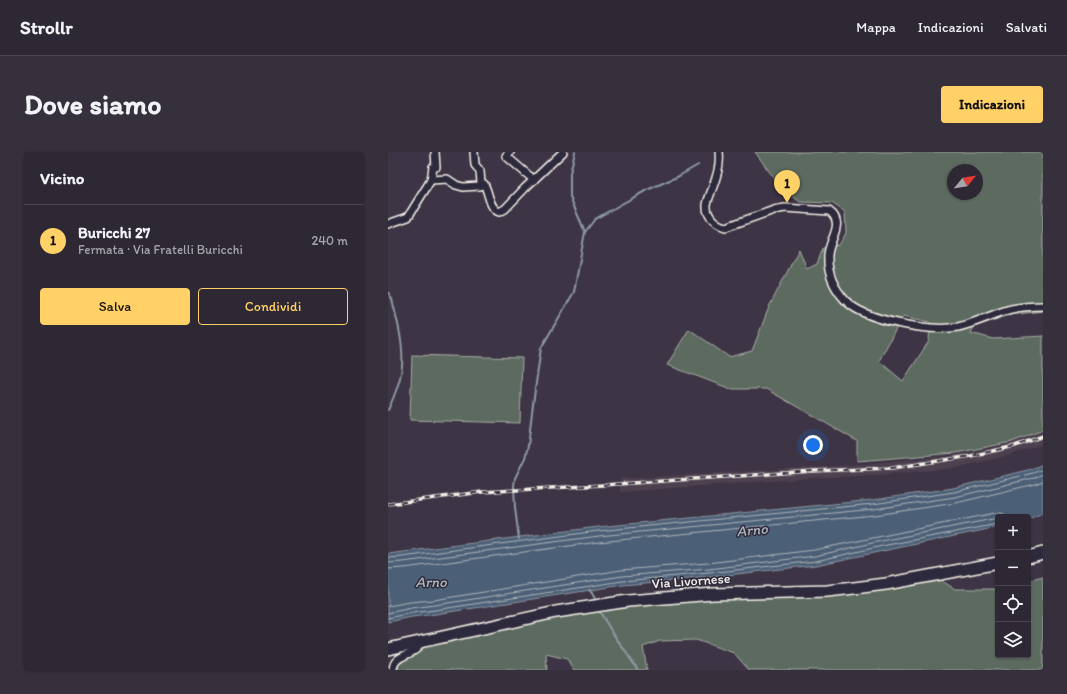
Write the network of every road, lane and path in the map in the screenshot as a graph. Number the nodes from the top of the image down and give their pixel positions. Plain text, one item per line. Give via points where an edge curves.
1 (435, 152) edge
2 (477, 152) edge
3 (510, 152) edge
4 (563, 152) edge
5 (719, 152) edge
6 (431, 180) junction
7 (534, 180) junction
8 (481, 183) junction
9 (388, 224) edge
10 (1043, 306) edge
11 (1043, 552) edge
12 (1031, 556) edge
13 (995, 564) edge
14 (420, 642) junction
15 (388, 649) edge
16 (393, 670) edge

1 - 6 street via 436,167 433,167
2 - 8 street via 475,165 480,171
3 - 7 street via 506,156
4 - 7 street
5 - 10 street via 719,166 707,205 713,220 726,227 785,208 829,211 835,215 837,221 828,255 832,281 845,300 862,312 880,319 942,328 958,327 1002,311
6 - 8 street via 447,179 463,187 480,186
6 - 9 street via 408,217
7 - 8 street via 499,212 492,204 484,184
11 - 12 main road
13 - 14 main road, Via Livornese via 886,584 827,591 712,594 628,601 556,612
14 - 15 main road, Via Livornese
14 - 16 street via 418,649 396,661

